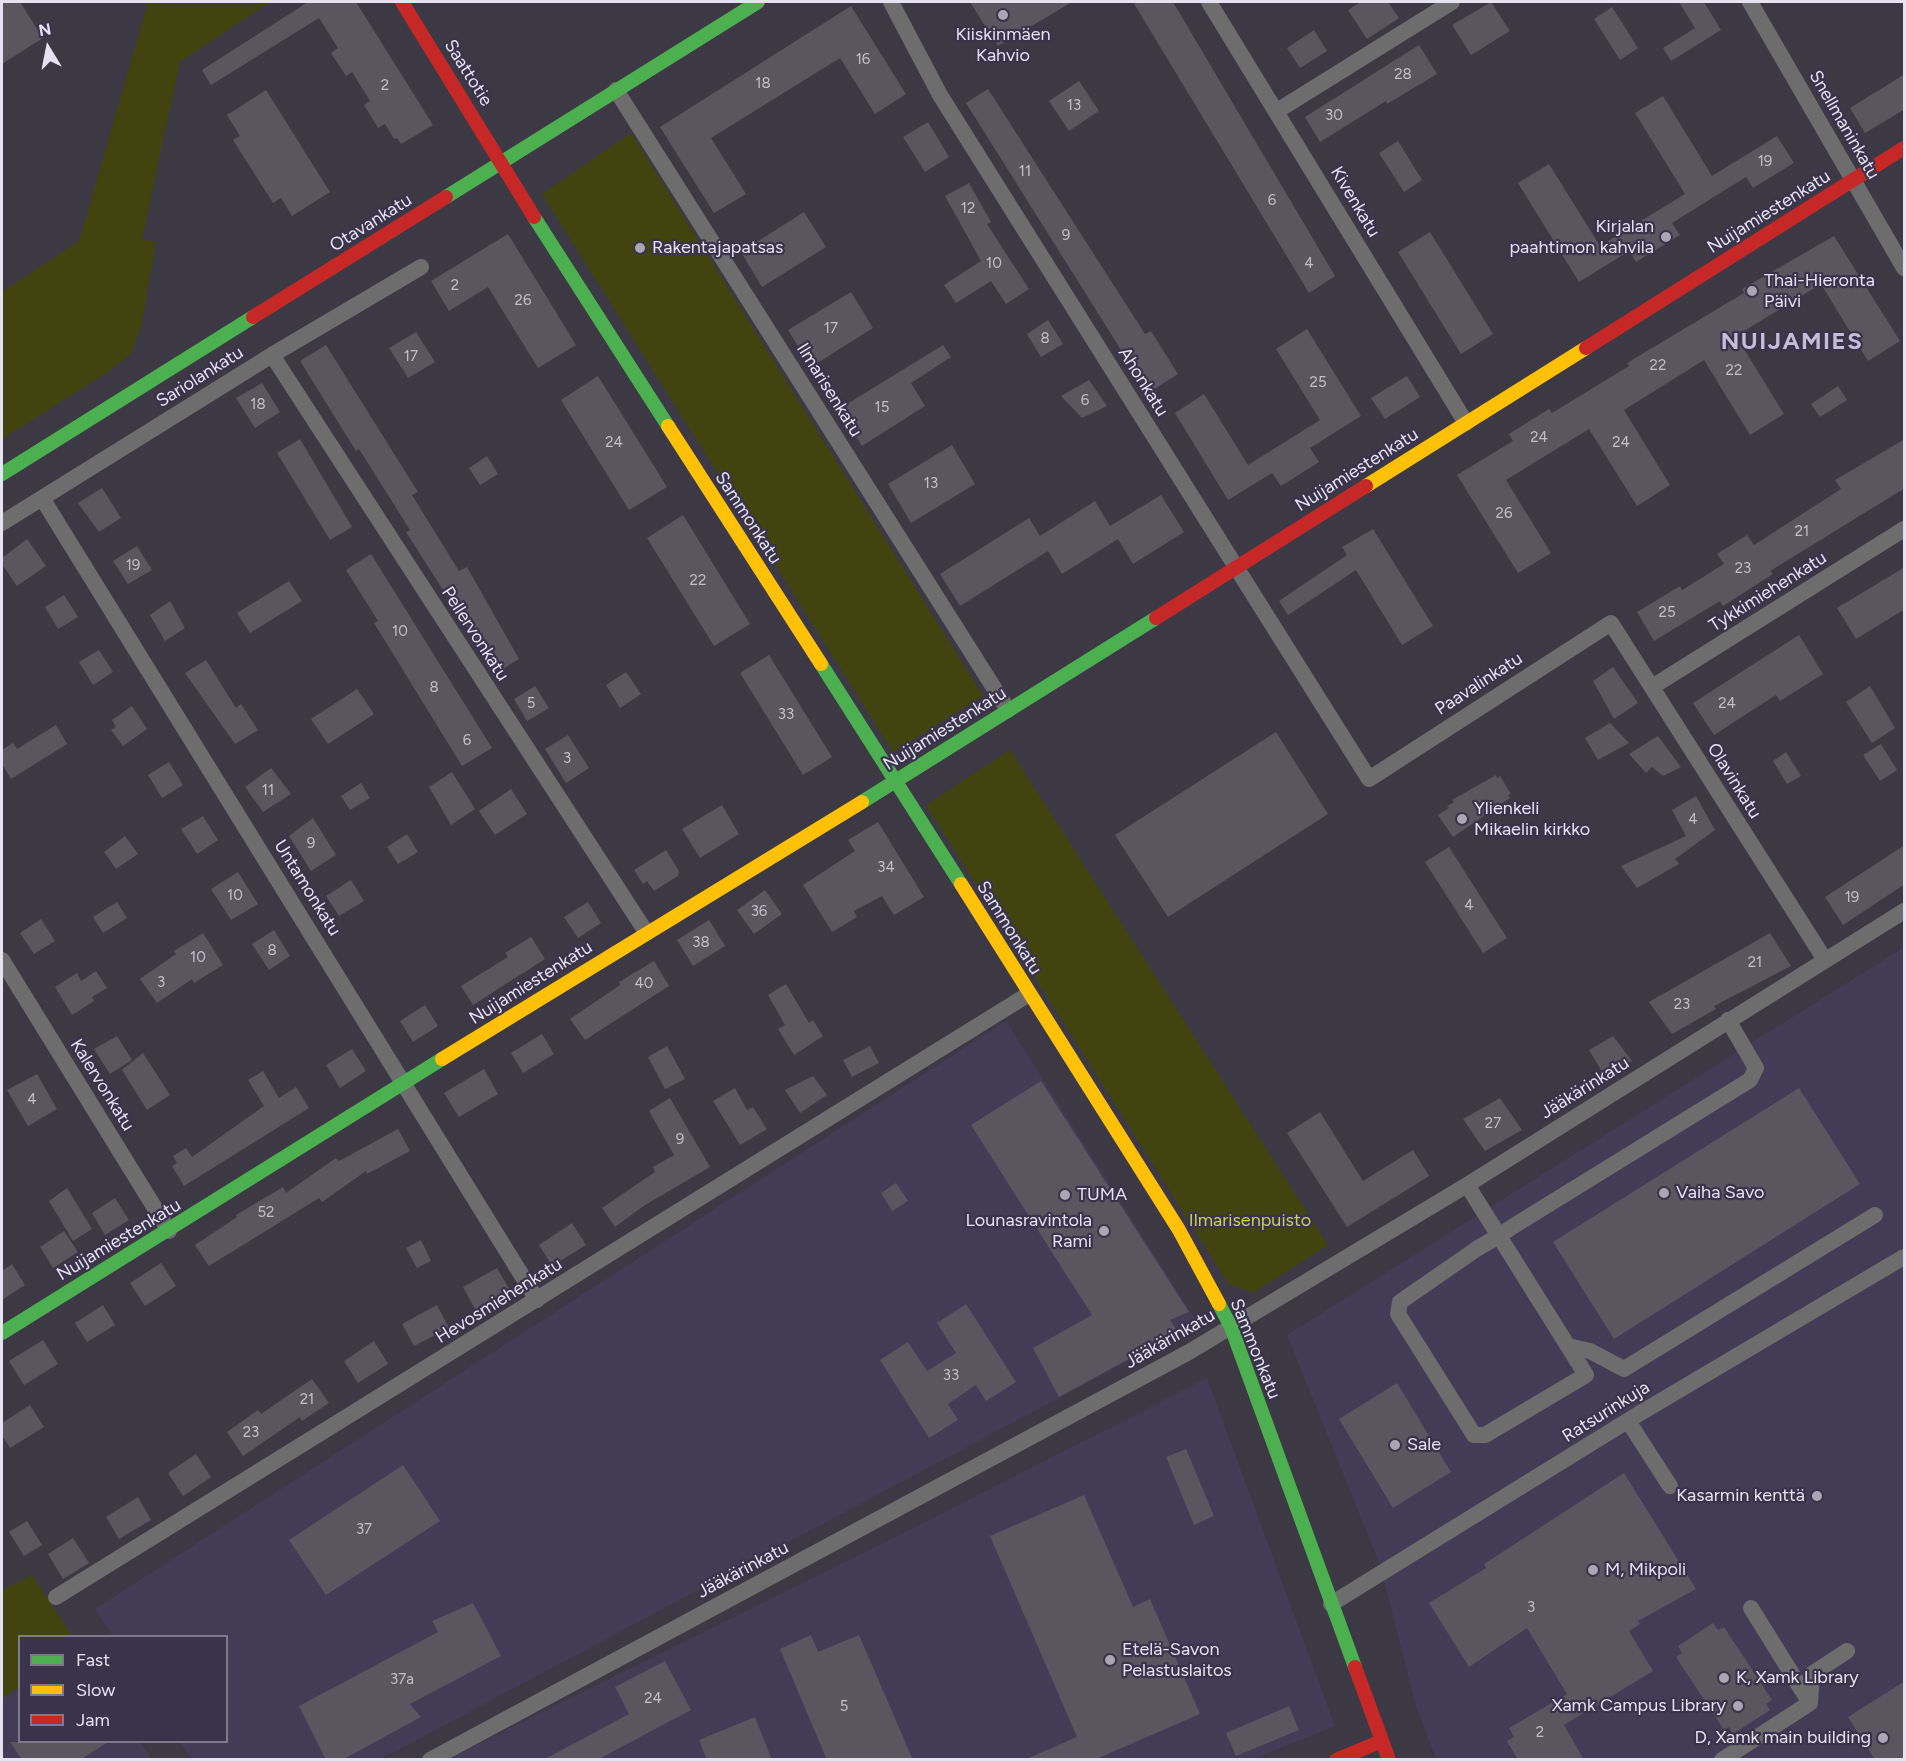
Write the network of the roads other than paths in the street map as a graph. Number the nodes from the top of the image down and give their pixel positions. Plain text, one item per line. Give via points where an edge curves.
1 (402, 2) edge
2 (758, 2) edge
3 (891, 2) edge
4 (1209, 2) edge
5 (1452, 2) edge
6 (1750, 2) edge
7 (616, 90) junction
8 (1277, 111) junction
9 (1905, 148) edge
10 (501, 164) junction
11 (1854, 180) junction
12 (421, 267) dead end
13 (1905, 268) edge
14 (272, 355) junction
15 (1466, 423) junction
16 (2, 474) edge
17 (42, 498) junction
18 (2, 524) edge
19 (1905, 529) edge
20 (1237, 567) junction
21 (1611, 623) joint
22 (1652, 687) junction
23 (1008, 710) junction
24 (1369, 779) joint
25 (896, 781) junction
26 (1905, 911) edge
27 (646, 932) junction
28 (2, 960) edge
29 (1825, 960) junction
30 (1029, 994) junction
31 (1728, 1020) junction
32 (404, 1083) junction
33 (1467, 1185) junction
34 (1875, 1215) dead end
35 (169, 1231) junction
36 (1499, 1236) junction
37 (1905, 1257) edge
38 (537, 1300) junction
39 (1231, 1327) junction
40 (2, 1333) edge
41 (1568, 1346) junction
42 (1628, 1421) junction
43 (1670, 1486) dead end
44 (56, 1597) dead end
45 (1331, 1604) junction
46 (1751, 1608) dead end
47 (1847, 1651) dead end
48 (1810, 1702) junction
49 (1382, 1741) junction
50 (430, 1760) edge
51 (1336, 1760) edge
52 (1389, 1760) edge
53 (1722, 1760) edge

1 - 10 street, Saattotie
2 - 7 street, Otavankatu
3 - 20 street, Ahonkatu via 940,95
4 - 8 street, Kivenkatu
5 - 8 street
6 - 11 street, Snellmaninkatu
7 - 10 street, Otavankatu
7 - 23 street, Ilmarisenkatu
8 - 15 street, Kivenkatu
9 - 11 street, Nuijamiestenkatu
10 - 16 street, Otavankatu
10 - 25 street, Sammonkatu
11 - 13 street, Snellmaninkatu
11 - 15 street, Nuijamiestenkatu
12 - 14 street, Sariolankatu
14 - 17 street, Sariolankatu
14 - 27 street, Pellervonkatu
15 - 20 street, Nuijamiestenkatu
17 - 18 street, Sariolankatu
17 - 32 street, Untamonkatu
19 - 22 street, Tykkimiehenkatu
20 - 23 street, Nuijamiestenkatu
20 - 24 street, Ahonkatu
21 - 22 street, Olavinkatu
21 - 24 street, Paavalinkatu
22 - 29 street, Olavinkatu
23 - 25 street, Nuijamiestenkatu
25 - 27 street, Nuijamiestenkatu
25 - 30 street, Sammonkatu
26 - 29 street, Jääkärinkatu
27 - 32 street, Nuijamiestenkatu
28 - 35 street, Kalervonkatu
29 - 31 street, Jääkärinkatu
30 - 38 street, Hevosmiehenkatu
30 - 39 street, Sammonkatu via 1179,1230
31 - 33 street, Jääkärinkatu
31 - 36 street via 1756,1068 1750,1080
32 - 35 street, Nuijamiestenkatu
32 - 38 street, Untamonkatu
33 - 36 street
33 - 39 street, Jääkärinkatu
34 - 41 street via 1624,1369 1590,1351
35 - 40 street, Nuijamiestenkatu
36 - 41 street
36 - 41 street via 1400,1302 1398,1314 1474,1435 1485,1435 1586,1375
37 - 42 street, Ratsurinkuja
38 - 44 street, Hevosmiehenkatu
39 - 45 street, Sammonkatu
39 - 50 street, Jääkärinkatu
42 - 43 street
42 - 45 street, Ratsurinkuja
45 - 49 street, Sammonkatu
46 - 48 street
47 - 48 street via 1812,1674
48 - 53 street
49 - 51 street
49 - 52 street, Sammonkatu

